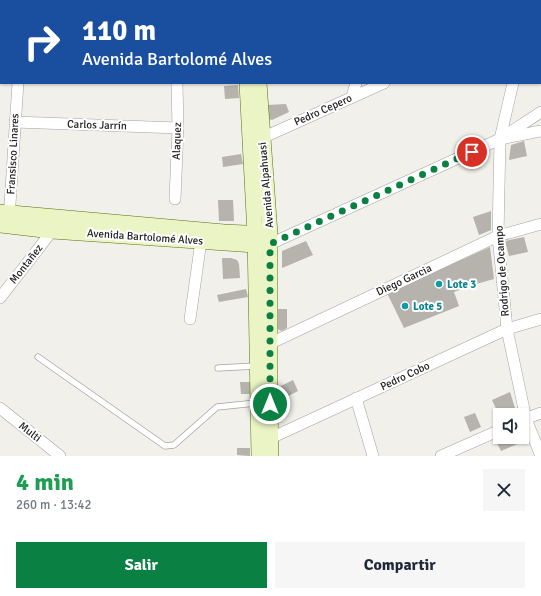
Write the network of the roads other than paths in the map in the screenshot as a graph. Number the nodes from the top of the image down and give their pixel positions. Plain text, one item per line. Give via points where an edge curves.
1 (18, 84) edge
2 (177, 84) edge
3 (247, 84) edge
4 (259, 84) edge
5 (356, 84) edge
6 (382, 84) edge
7 (513, 84) edge
8 (352, 97) junction
9 (541, 112) edge
10 (15, 122) junction
11 (178, 128) junction
12 (541, 131) edge
13 (262, 138) junction
14 (500, 139) junction
15 (175, 199) dead end
16 (5, 219) edge
17 (541, 224) edge
18 (52, 231) junction
19 (498, 236) junction
20 (270, 239) junction
21 (255, 240) junction
22 (201, 241) junction
23 (0, 298) edge
24 (190, 319) dead end
25 (541, 319) edge
26 (507, 329) junction
27 (269, 344) junction
28 (38, 357) dead end
29 (257, 366) junction
30 (218, 368) dead end
31 (356, 398) junction
32 (264, 403) junction
33 (0, 408) edge
34 (522, 408) edge
35 (541, 414) edge
36 (529, 418) edge
37 (529, 431) edge
38 (493, 433) edge
39 (271, 438) junction
40 (60, 456) edge
41 (259, 456) edge
42 (271, 456) edge
43 (372, 456) edge
44 (441, 456) edge
45 (540, 456) edge

1 - 10 street, Fransisco Linares
2 - 11 street, Alaquez
3 - 21 main road, Avenida Alpahuasi
4 - 13 main road, Avenida Alpahuasi
5 - 8 street
6 - 8 street, Pedro Cepero
7 - 14 street, Rodrigo de Ocampo
8 - 13 street, Pedro Cepero
9 - 14 street
10 - 11 street, Carlos Jarrín
10 - 16 street, Fransisco Linares
11 - 15 street, Alaquez
12 - 14 street, Avenida Bartolomé Alves
13 - 20 main road, Avenida Alpahuasi
14 - 19 street, Rodrigo de Ocampo
14 - 20 street, Avenida Bartolomé Alves via 289,235
16 - 18 main road, Avenida Bartolomé Alves
16 - 21 main road, Avenida Bartolomé Alves via 224,232
17 - 19 street, Diego Garcia
18 - 22 main road, Avenida Bartolomé Alves
18 - 23 street, Montañez
19 - 26 street, Rodrigo de Ocampo
19 - 27 street, Diego Garcia
20 - 21 main road, Avenida Bartolomé Alves
20 - 27 main road, Avenida Alpahuasi
21 - 22 main road, Avenida Bartolomé Alves
21 - 29 main road, Avenida Alpahuasi
22 - 24 street
25 - 26 street, Pedro Cobo
26 - 31 street, Pedro Cobo
26 - 34 street, Rodrigo de Ocampo
27 - 32 main road, Avenida Alpahuasi
28 - 32 lane via 165,446 174,445 217,407
29 - 30 lane
29 - 32 main road, Avenida Alpahuasi
31 - 39 street, Pedro Cobo
31 - 43 street
32 - 39 main road, Avenida Alpahuasi
32 - 41 main road, Avenida Alpahuasi
33 - 40 street, Multi
35 - 36 street
37 - 45 street, Rodrigo de Ocampo
38 - 44 street
39 - 42 main road, Avenida Alpahuasi

